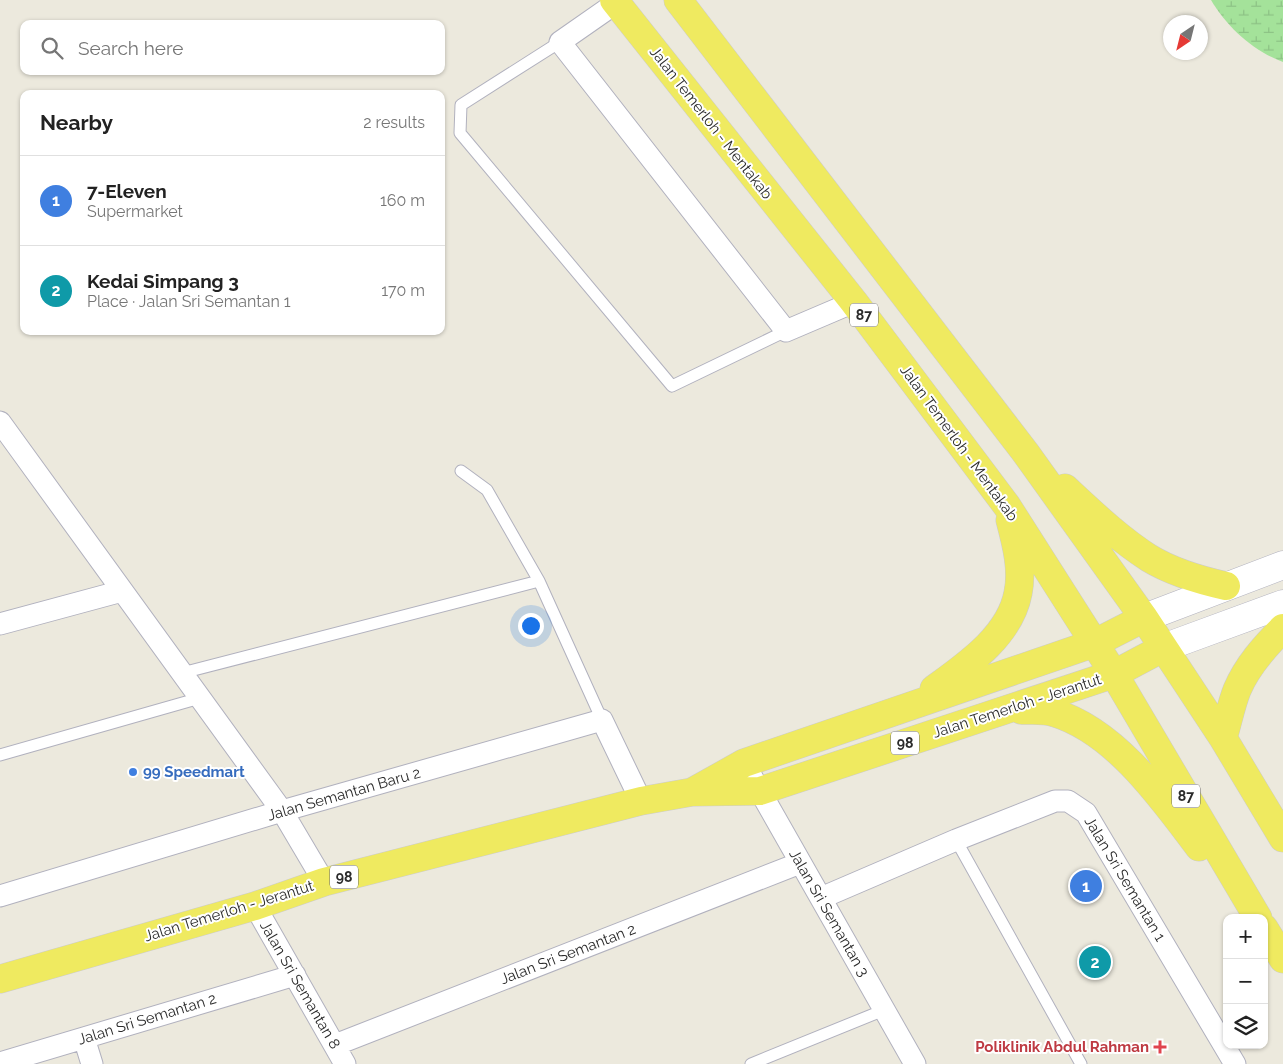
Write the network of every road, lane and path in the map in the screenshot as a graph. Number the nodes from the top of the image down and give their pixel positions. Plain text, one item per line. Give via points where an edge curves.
1 (678, 0) edge
2 (615, 1) edge
3 (560, 42) junction
4 (854, 302) junction
5 (786, 331) junction
6 (0, 422) edge
7 (1025, 452) junction
8 (461, 471) dead end
9 (1007, 506) junction
10 (1283, 566) edge
11 (539, 581) junction
12 (1226, 586) junction
13 (122, 591) junction
14 (1283, 604) edge
15 (1144, 618) junction
16 (0, 624) edge
17 (1283, 628) edge
18 (1095, 643) junction
19 (1163, 648) junction
20 (182, 673) junction
21 (1114, 674) junction
22 (200, 698) junction
23 (913, 705) junction
24 (1008, 709) junction
25 (602, 720) junction
26 (1223, 738) junction
27 (0, 755) edge
28 (744, 763) junction
29 (760, 791) junction
30 (692, 792) junction
31 (642, 801) junction
32 (282, 811) junction
33 (1283, 838) edge
34 (956, 840) junction
35 (800, 863) junction
36 (324, 882) junction
37 (0, 896) edge
38 (821, 898) junction
39 (255, 906) junction
40 (1250, 914) edge
41 (1256, 914) edge
42 (295, 975) junction
43 (0, 978) edge
44 (884, 1010) junction
45 (84, 1038) junction
46 (335, 1045) junction
47 (0, 1063) edge
48 (92, 1064) edge
49 (345, 1064) edge
50 (751, 1064) edge
51 (915, 1064) edge
52 (1081, 1064) edge
53 (1235, 1064) edge

1 - 7 main road
2 - 3 street
2 - 4 main road, Jalan Temerloh - Mentakab / 87
3 - 5 street
3 - 5 lane via 460,105 460,134 672,386
4 - 5 street
4 - 9 main road, Jalan Temerloh - Mentakab / 87
6 - 13 street
7 - 12 main road via 1116,534 1150,558 1198,579
7 - 15 main road
8 - 11 lane via 487,490
9 - 18 main road, Jalan Temerloh - Mentakab / 87
9 - 23 main road via 1019,572 1014,607 993,642
10 - 12 street
11 - 20 lane
11 - 25 lane
12 - 15 street
13 - 16 street
13 - 20 street
14 - 19 street
15 - 18 main road, Jalan Temerloh - Jerantut / 98
15 - 19 main road
17 - 26 main road via 1248,669 1237,690
18 - 21 main road, Jalan Temerloh - Mentakab / 87
18 - 23 main road, Jalan Temerloh - Jerantut / 98
19 - 21 main road, Jalan Temerloh - Jerantut / 98
19 - 26 main road
20 - 22 street
21 - 24 main road, Jalan Temerloh - Jerantut / 98
21 - 41 main road, Jalan Temerloh - Mentakab / 87
22 - 27 lane
22 - 32 street
23 - 28 main road, Jalan Temerloh - Jerantut / 98
24 - 29 main road, Jalan Temerloh - Jerantut / 98
24 - 40 main road via 1053,712 1075,721 1125,757 1174,814
25 - 31 street
25 - 32 street, Jalan Semantan Baru 2
26 - 33 main road
28 - 29 street, Jalan Sri Semantan 3
28 - 30 main road, Jalan Temerloh - Jerantut / 98
29 - 30 main road, Jalan Temerloh - Jerantut / 98
29 - 35 street, Jalan Sri Semantan 3
30 - 31 main road, Jalan Temerloh - Jerantut / 98
31 - 36 main road, Jalan Temerloh - Jerantut / 98
32 - 36 street
32 - 37 street, Jalan Semantan Baru 2
34 - 38 street, Jalan Sri Semantan 1
34 - 52 lane
34 - 53 street, Jalan Sri Semantan 1 via 1055,800 1068,801 1086,813
35 - 38 street, Jalan Sri Semantan 3
35 - 46 street, Jalan Sri Semantan 2
36 - 39 main road, Jalan Temerloh - Jerantut / 98
38 - 44 street, Jalan Sri Semantan 3
39 - 42 street, Jalan Sri Semantan 8
39 - 43 main road, Jalan Temerloh - Jerantut / 98
42 - 45 street, Jalan Sri Semantan 2
42 - 46 street, Jalan Sri Semantan 8
44 - 50 lane
44 - 51 street, Jalan Sri Semantan 3
45 - 47 street, Jalan Sri Semantan 2
45 - 48 street
46 - 49 street, Jalan Sri Semantan 8

